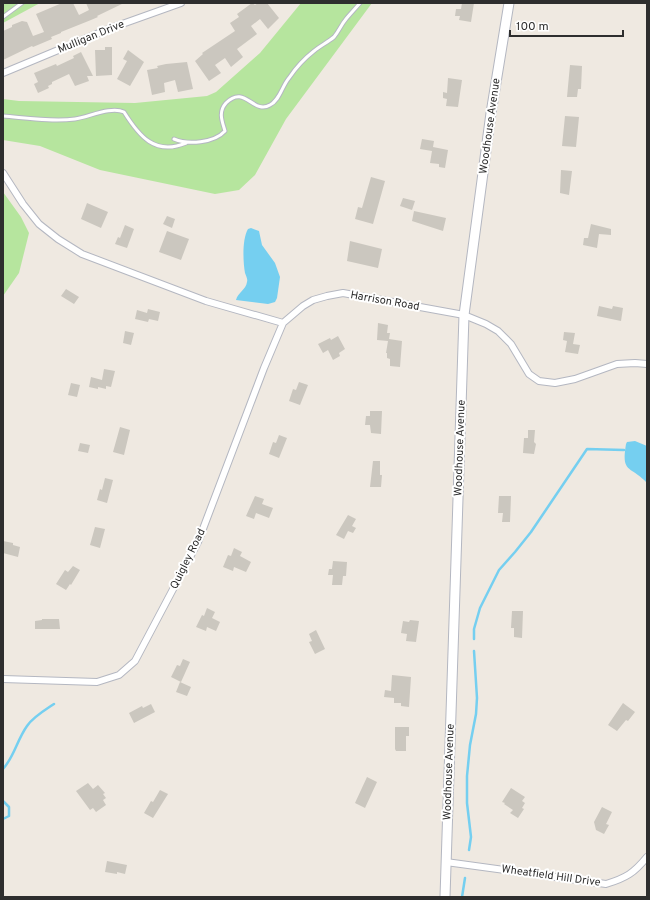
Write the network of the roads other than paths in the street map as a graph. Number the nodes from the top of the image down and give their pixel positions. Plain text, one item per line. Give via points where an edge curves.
1 (22, 3) edge
2 (181, 3) edge
3 (360, 3) edge
4 (509, 3) edge
5 (3, 17) edge
6 (3, 73) edge
7 (3, 116) edge
8 (174, 139) dead end
9 (188, 142) junction
10 (3, 173) edge
11 (464, 315) junction
12 (283, 323) junction
13 (647, 364) edge
14 (3, 680) edge
15 (647, 857) edge
16 (446, 862) junction
17 (445, 897) edge

1 - 5 lane
2 - 6 street, Mulligan Drive via 111,28
3 - 9 lane via 334,36 313,51 290,76 270,106 258,106 241,96 235,96 222,109 225,132 222,135 215,139
4 - 11 main road, Woodhouse Avenue via 491,113
7 - 9 lane via 62,120 116,110 124,112 133,128 145,140 171,146
8 - 9 lane
10 - 12 street via 39,224 82,254 206,301
11 - 12 street, Harrison Road via 343,293 313,300
11 - 13 street, Harrison Road via 498,330 511,344 529,374 539,381 555,383 575,380 617,364
11 - 16 main road, Woodhouse Avenue
12 - 14 street, Quigley Road via 198,542 135,661 119,675 97,682
15 - 16 street, Wheatfield Hill Drive via 636,870 606,884
16 - 17 main road, Woodhouse Avenue

